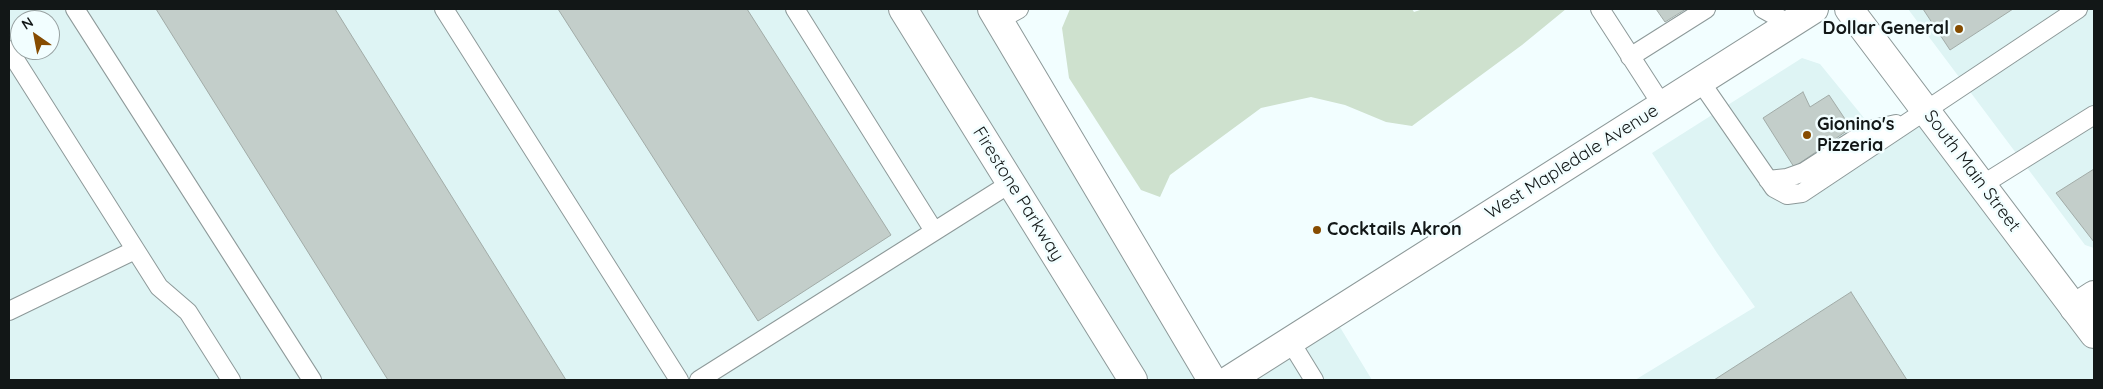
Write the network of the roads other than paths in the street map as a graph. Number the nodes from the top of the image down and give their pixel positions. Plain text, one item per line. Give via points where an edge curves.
1 (75, 9) edge
2 (444, 9) edge
3 (795, 9) edge
4 (903, 9) edge
5 (1600, 9) edge
6 (1706, 9) edge
7 (1763, 9) edge
8 (1814, 9) edge
9 (1849, 9) edge
10 (2078, 9) edge
11 (1003, 12) edge
12 (1790, 24) junction
13 (9, 50) edge
14 (1630, 57) junction
15 (1700, 81) junction
16 (1662, 105) junction
17 (1917, 115) junction
18 (2094, 115) edge
19 (1011, 183) junction
20 (1982, 186) junction
21 (934, 231) junction
22 (136, 250) junction
23 (2084, 301) edge
24 (9, 311) edge
25 (2094, 334) edge
26 (1290, 341) junction
27 (231, 380) edge
28 (312, 380) edge
29 (679, 380) edge
30 (700, 380) edge
31 (1133, 380) edge
32 (1212, 380) edge
33 (1229, 380) edge
34 (1314, 380) edge

1 - 28 lane
2 - 29 lane
3 - 21 lane
4 - 19 street, Firestone Parkway
5 - 14 lane
6 - 14 lane
7 - 12 lane
8 - 12 street, West Mapledale Avenue
9 - 17 street, South Main Street
10 - 17 lane
11 - 32 street
12 - 15 street, West Mapledale Avenue
13 - 22 lane
14 - 16 lane
15 - 16 street, West Mapledale Avenue
15 - 17 lane via 1774,188 1787,195 1802,193
16 - 26 street, West Mapledale Avenue
17 - 20 street, South Main Street
18 - 20 lane
19 - 21 lane
19 - 31 street, Firestone Parkway
20 - 23 street, South Main Street
21 - 30 lane
22 - 24 lane
22 - 27 lane via 159,287 188,312
23 - 25 street, South Main Street
26 - 33 street, West Mapledale Avenue
26 - 34 lane

